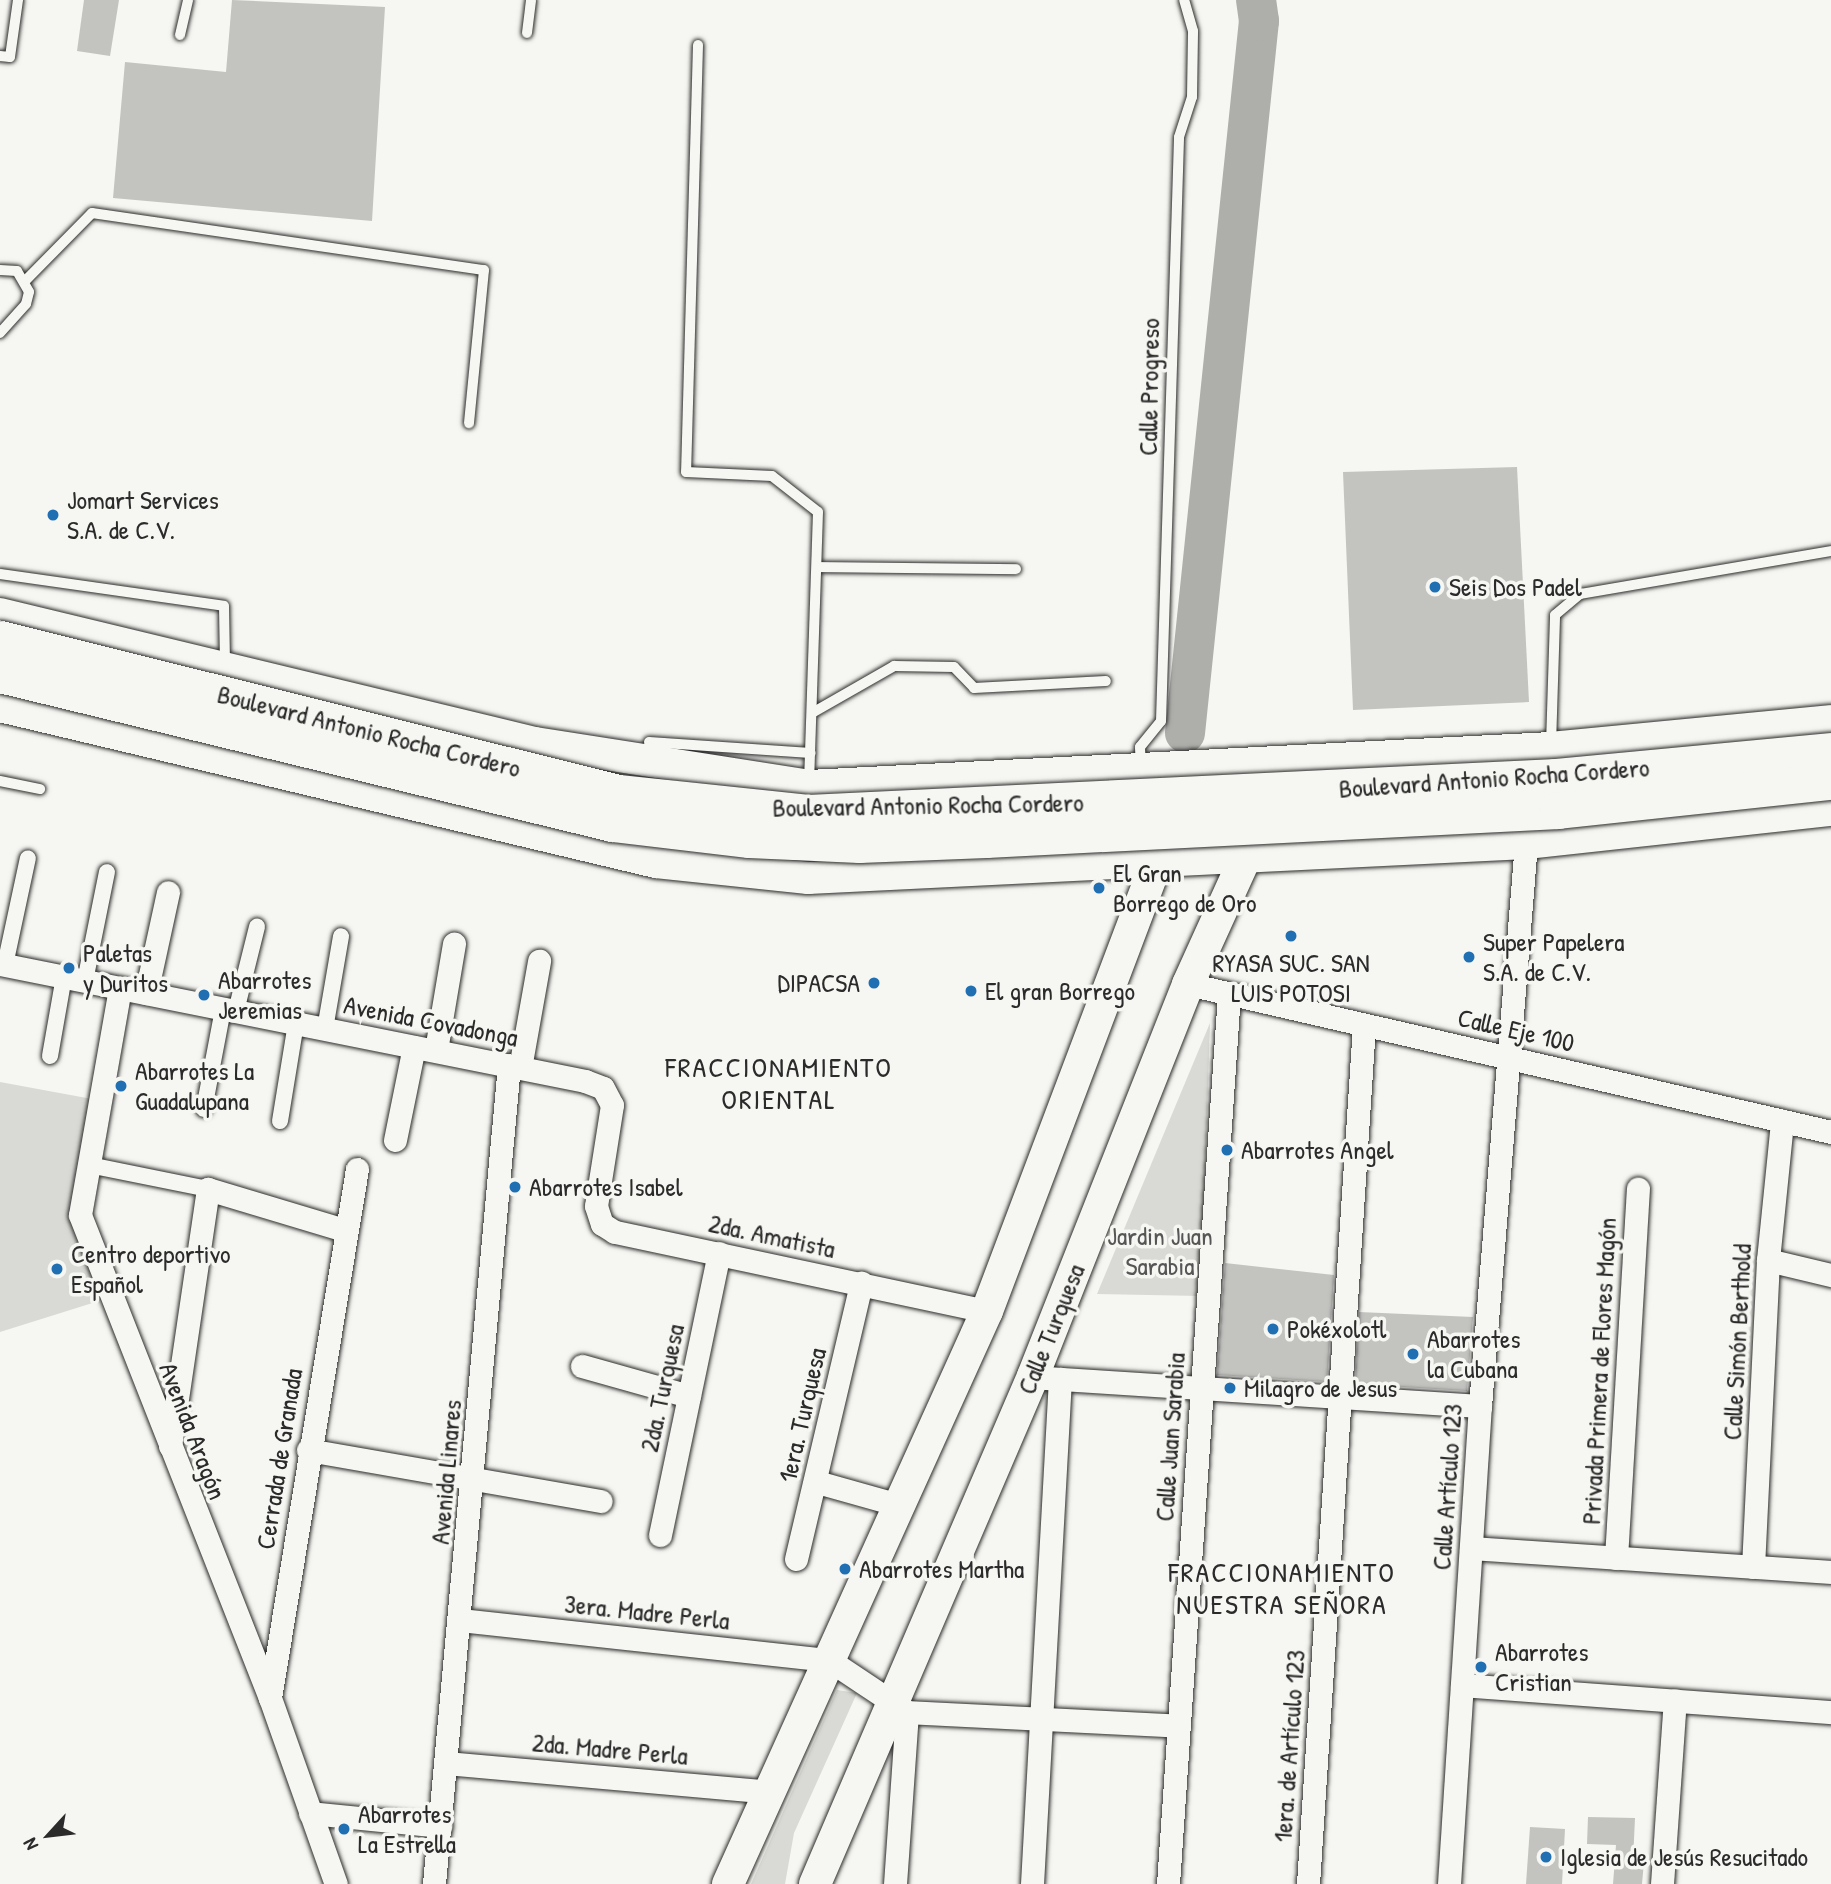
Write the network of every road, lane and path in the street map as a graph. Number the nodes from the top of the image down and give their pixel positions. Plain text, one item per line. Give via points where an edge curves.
1 (18, 0) edge
2 (188, 0) edge
3 (531, 0) edge
4 (1184, 0) edge
5 (527, 33) dead end
6 (180, 35) dead end
7 (698, 45) dead end
8 (0, 56) edge
9 (0, 270) edge
10 (26, 280) junction
11 (0, 333) edge
12 (468, 423) dead end
13 (1831, 551) edge
14 (817, 567) junction
15 (1016, 569) dead end
16 (0, 574) edge
17 (0, 614) edge
18 (0, 639) edge
19 (226, 672) junction
20 (0, 674) edge
21 (1107, 681) dead end
22 (0, 706) edge
23 (812, 713) junction
24 (1831, 721) edge
25 (649, 742) dead end
26 (1551, 748) junction
27 (1831, 751) edge
28 (811, 753) junction
29 (1346, 760) junction
30 (1245, 765) junction
31 (1147, 768) junction
32 (1060, 775) junction
33 (0, 780) edge
34 (1831, 781) edge
35 (810, 782) junction
36 (40, 789) dead end
37 (1831, 810) edge
38 (1526, 843) junction
39 (1353, 852) junction
40 (1247, 854) junction
41 (28, 858) dead end
42 (1158, 858) junction
43 (1064, 864) junction
44 (107, 872) dead end
45 (168, 892) dead end
46 (257, 927) dead end
47 (341, 936) dead end
48 (454, 944) dead end
49 (540, 961) dead end
50 (2, 965) edge
51 (75, 979) junction
52 (1188, 984) junction
53 (120, 988) junction
54 (146, 993) junction
55 (1229, 994) junction
56 (230, 1010) junction
57 (296, 1023) junction
58 (1364, 1025) junction
59 (325, 1029) junction
60 (425, 1049) junction
61 (50, 1056) dead end
62 (1512, 1058) junction
63 (514, 1066) junction
64 (603, 1088) joint
65 (204, 1109) dead end
66 (280, 1121) dead end
67 (1782, 1121) junction
68 (1831, 1132) edge
69 (395, 1140) dead end
70 (89, 1165) junction
71 (358, 1169) dead end
72 (208, 1189) junction
73 (1638, 1189) dead end
74 (345, 1230) junction
75 (719, 1253) junction
76 (1768, 1260) junction
77 (1831, 1275) edge
78 (861, 1283) junction
79 (987, 1311) junction
80 (582, 1366) dead end
81 (1046, 1378) junction
82 (1201, 1388) junction
83 (689, 1396) junction
84 (1340, 1397) junction
85 (1480, 1406) junction
86 (169, 1449) junction
87 (308, 1450) junction
88 (474, 1481) junction
89 (817, 1482) junction
90 (601, 1501) dead end
91 (899, 1505) junction
92 (660, 1535) dead end
93 (1471, 1548) junction
94 (1616, 1558) junction
95 (796, 1559) dead end
96 (1753, 1567) junction
97 (1831, 1572) edge
98 (460, 1620) junction
99 (829, 1660) junction
100 (1462, 1685) junction
101 (270, 1698) junction
102 (1675, 1700) junction
103 (898, 1708) junction
104 (1831, 1712) edge
105 (1044, 1718) junction
106 (1179, 1726) junction
107 (446, 1763) junction
108 (769, 1792) junction
109 (310, 1813) junction
110 (440, 1826) junction
111 (336, 1884) edge
112 (434, 1884) edge
113 (728, 1884) edge
114 (815, 1884) edge
115 (895, 1884) edge
116 (1032, 1884) edge
117 (1168, 1884) edge
118 (1308, 1884) edge
119 (1450, 1884) edge
120 (1662, 1884) edge

1 - 8 lane via 10,57
2 - 6 lane
3 - 5 lane
4 - 31 lane, Calle Progreso via 1193,31 1192,96 1179,137 1161,721 1140,747
7 - 14 lane via 686,472 772,476 818,512
9 - 10 lane via 17,271
10 - 11 lane via 26,304
10 - 12 lane via 92,213 484,270
13 - 26 lane via 1580,594 1555,615
14 - 15 lane
14 - 23 lane
16 - 19 lane via 224,606
17 - 19 main road, Boulevard Antonio Rocha Cordero
18 - 27 highway, Boulevard Antonio Rocha Cordero, bridge via 618,793 808,813 1556,777
19 - 35 main road, Boulevard Antonio Rocha Cordero via 548,746
20 - 34 highway, Boulevard Antonio Rocha Cordero, bridge via 612,823 749,839 859,844 1516,812
21 - 23 lane via 974,688 954,667 894,666
22 - 43 main road via 656,862 808,878
23 - 28 lane
24 - 26 main road, Boulevard Antonio Rocha Cordero
25 - 28 lane
26 - 29 main road, Boulevard Antonio Rocha Cordero
28 - 35 lane
29 - 30 main road, Boulevard Antonio Rocha Cordero
29 - 39 main road via 1319,772 1305,795 1304,809 1307,822 1325,844
30 - 31 main road, Boulevard Antonio Rocha Cordero
30 - 40 main road, Calle Turquesa
31 - 32 main road, Boulevard Antonio Rocha Cordero
31 - 35 lane
31 - 42 main road
32 - 35 main road, Boulevard Antonio Rocha Cordero
32 - 43 main road via 1091,790 1103,817 1095,845
33 - 36 lane
37 - 38 main road
38 - 39 main road
38 - 62 street, Calle Artículo 123
39 - 40 main road
40 - 42 main road
40 - 52 main road, Calle Turquesa
41 - 50 street
42 - 43 main road
42 - 79 main road
44 - 51 street
45 - 54 street
46 - 56 street
47 - 59 street
48 - 60 street
49 - 63 street, Avenida Linares
50 - 51 street, Avenida Covadonga
51 - 53 street, Avenida Covadonga
51 - 61 street
52 - 55 street, Calle Eje 100
52 - 81 main road, Calle Turquesa
53 - 54 street, Avenida Covadonga
53 - 70 street, Avenida Aragón
54 - 56 street, Avenida Covadonga
55 - 58 street, Calle Eje 100
55 - 82 street, Calle Juan Sarabia
56 - 57 street, Avenida Covadonga
56 - 65 street
57 - 59 street, Avenida Covadonga
57 - 66 street
58 - 62 street, Calle Eje 100
58 - 84 street, 1era. de Artículo 123
59 - 60 street, Avenida Covadonga
60 - 63 street, Avenida Covadonga
60 - 69 street
62 - 67 street, Calle Eje 100
62 - 85 street, Calle Artículo 123
63 - 64 street, Avenida Covadonga
63 - 88 street, Avenida Linares
64 - 75 street, 2da. Amatista via 611,1105 596,1206 602,1224 615,1233
67 - 68 street, Calle Eje 100
67 - 76 street, Calle Simón Berthold
70 - 72 street
70 - 86 street, Avenida Aragón via 80,1215
71 - 74 street, Cerrada de Granada
72 - 74 street
72 - 86 street
73 - 94 street, Privada Primera de Flores Magón
74 - 87 street, Cerrada de Granada
75 - 78 street, 2da. Amatista
75 - 83 street, 2da. Turquesa
76 - 77 street
76 - 96 street, Calle Simón Berthold
78 - 79 street, 2da. Amatista
78 - 89 street, 1era. Turquesa
79 - 91 main road
80 - 83 street
81 - 82 street
81 - 103 main road, Calle Turquesa
81 - 105 street
82 - 84 street
82 - 106 street, Calle Juan Sarabia
83 - 92 street, 2da. Turquesa
84 - 85 street
84 - 118 street, 1era. de Artículo 123
85 - 93 street, Calle Artículo 123
86 - 101 street, Avenida Aragón
87 - 88 street
87 - 101 street, Cerrada de Granada
88 - 90 street
88 - 98 street, Avenida Linares
89 - 91 street
89 - 95 street, 1era. Turquesa
91 - 99 main road
93 - 94 street
93 - 100 street, Calle Artículo 123
94 - 96 street
96 - 97 street
98 - 99 street, 3era. Madre Perla
98 - 107 street, Avenida Linares
99 - 103 street
99 - 108 main road
100 - 102 street
100 - 119 street, Calle Artículo 123
101 - 109 street, Avenida Aragón
102 - 104 street
102 - 120 street
103 - 105 street
103 - 114 main road, Calle Turquesa
103 - 115 street
105 - 106 street
105 - 116 street
106 - 117 street, Calle Juan Sarabia
107 - 108 street, 2da. Madre Perla
107 - 110 street, Avenida Linares
108 - 113 main road
109 - 110 street
109 - 111 street, Avenida Aragón
110 - 112 street, Avenida Linares

